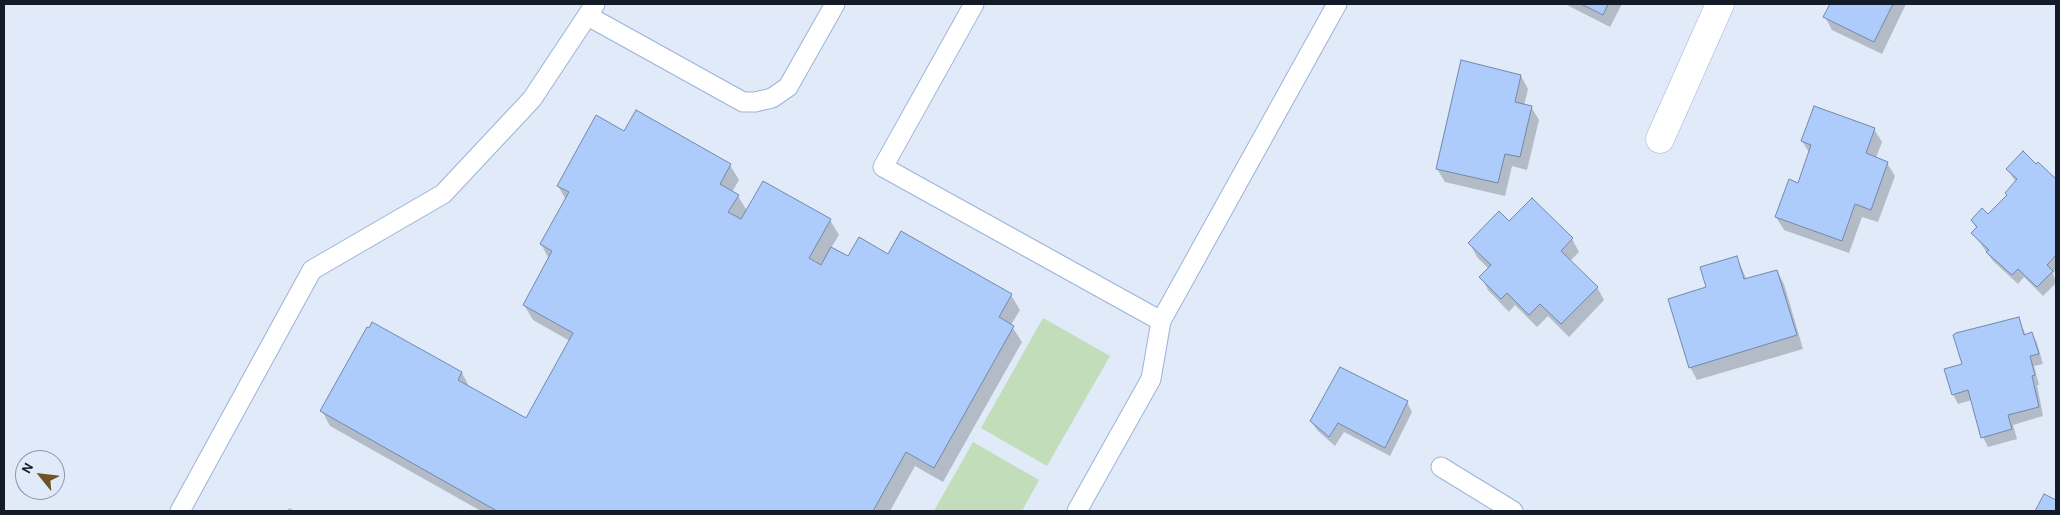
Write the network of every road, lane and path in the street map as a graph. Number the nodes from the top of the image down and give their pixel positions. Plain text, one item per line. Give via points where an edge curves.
1 (835, 4) edge
2 (974, 4) edge
3 (1337, 4) edge
4 (1720, 4) edge
5 (592, 10) edge
6 (1660, 140) dead end
7 (1161, 321) junction
8 (1441, 466) dead end
9 (180, 511) edge
10 (1077, 511) edge
11 (1513, 511) edge

1 - 5 lane via 788,87 772,98 755,102 743,102
2 - 7 lane via 883,167
3 - 7 lane
4 - 6 street
5 - 9 lane via 532,99 443,194 312,270
7 - 10 lane via 1150,379
8 - 11 lane

